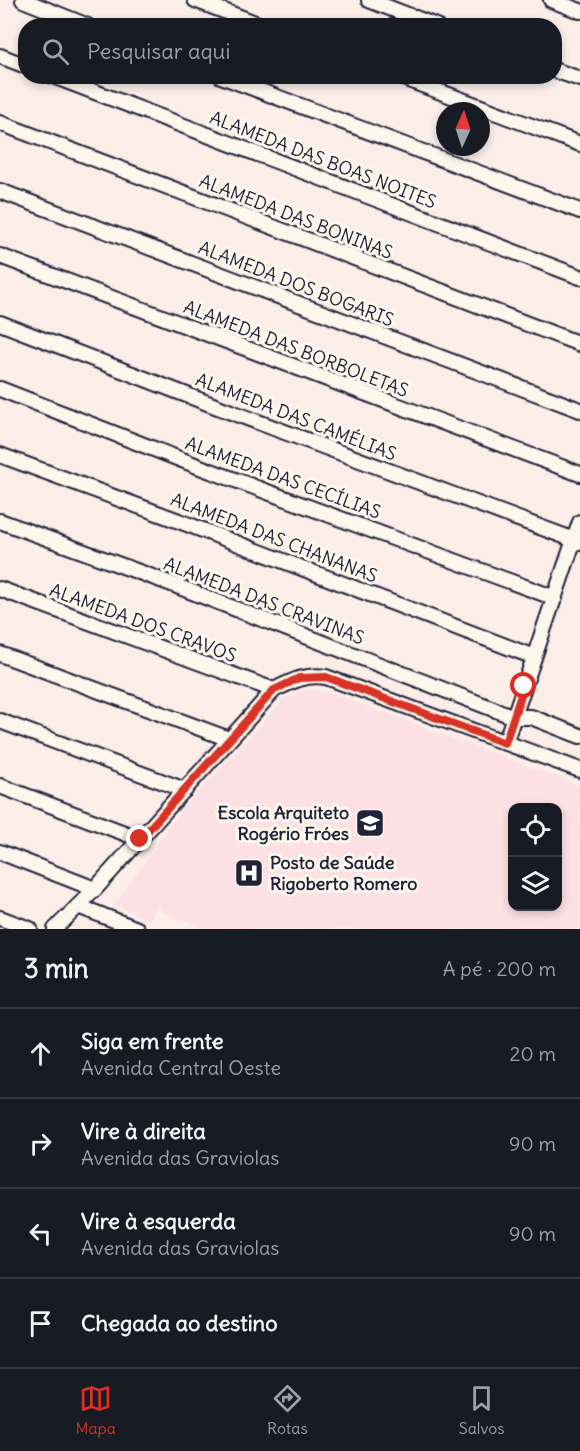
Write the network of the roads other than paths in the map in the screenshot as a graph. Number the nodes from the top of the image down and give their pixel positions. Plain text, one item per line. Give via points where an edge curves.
1 (23, 0) edge
2 (195, 0) edge
3 (369, 0) edge
4 (551, 0) edge
5 (580, 11) edge
6 (68, 18) edge
7 (242, 18) edge
8 (415, 18) edge
9 (0, 56) edge
10 (18, 63) edge
11 (562, 72) edge
12 (580, 79) edge
13 (74, 84) edge
14 (242, 84) edge
15 (419, 84) edge
16 (0, 123) edge
17 (580, 144) edge
18 (0, 190) edge
19 (580, 211) edge
20 (0, 256) edge
21 (580, 277) edge
22 (0, 323) edge
23 (580, 344) edge
24 (0, 390) edge
25 (580, 410) edge
26 (0, 455) edge
27 (580, 474) edge
28 (0, 521) edge
29 (580, 522) edge
30 (577, 541) edge
31 (0, 589) edge
32 (555, 598) junction
33 (0, 654) edge
34 (534, 657) junction
35 (274, 690) junction
36 (514, 717) junction
37 (0, 721) edge
38 (580, 736) edge
39 (230, 739) junction
40 (505, 743) junction
41 (580, 771) edge
42 (0, 786) edge
43 (186, 790) junction
44 (140, 839) junction
45 (0, 852) edge
46 (95, 889) junction
47 (78, 906) junction
48 (0, 918) edge
49 (30, 929) edge
50 (55, 929) edge
51 (137, 929) edge

1 - 6 street
2 - 7 street
3 - 8 street
4 - 5 street
9 - 10 street
11 - 12 street
13 - 21 street, ALAMEDA DAS BOAS NOITES
14 - 19 street
15 - 17 street
16 - 23 street, ALAMEDA DAS BONINAS
18 - 25 street, ALAMEDA DOS BOGARIS
20 - 27 street, ALAMEDA DAS BORBOLETAS
22 - 30 street, ALAMEDA DAS CAMÉLIAS
24 - 32 street, ALAMEDA DAS CECÍLIAS
26 - 34 street, ALAMEDA DAS CHANANAS
28 - 36 street, ALAMEDA DAS CRAVINAS
29 - 30 street
30 - 32 street
31 - 35 street, ALAMEDA DOS CRAVOS
32 - 34 street
33 - 39 street
34 - 36 street
35 - 39 street
35 - 40 street via 299,678 326,677
36 - 38 street, ALAMEDA DAS CRAVINAS via 531,717
36 - 40 street
37 - 43 street
39 - 43 street
40 - 41 street
42 - 44 street
43 - 44 street
44 - 46 street
45 - 46 street
46 - 47 street
47 - 50 street
47 - 51 street
48 - 49 street

